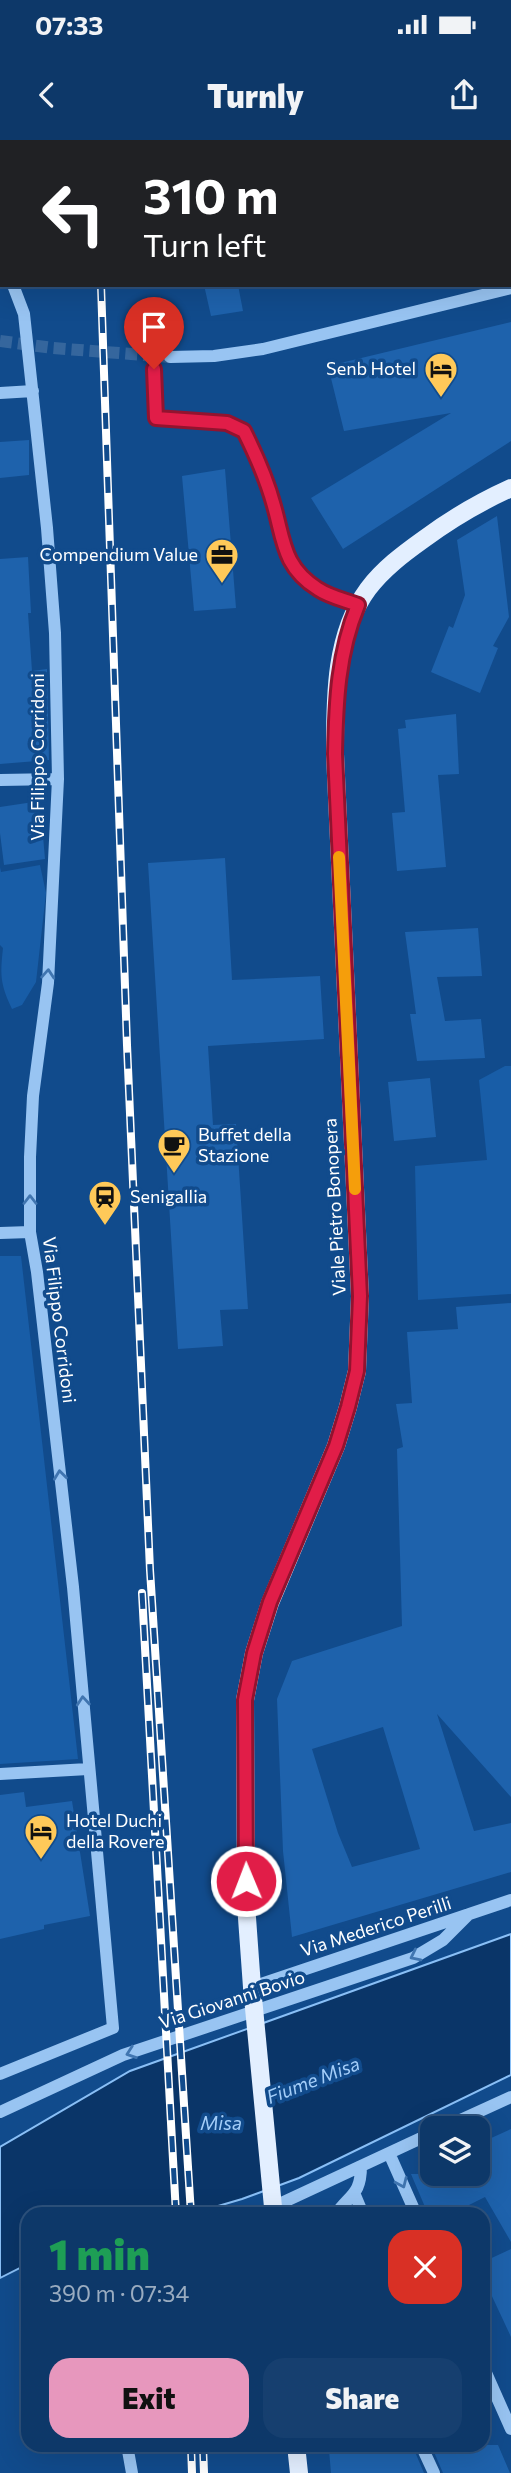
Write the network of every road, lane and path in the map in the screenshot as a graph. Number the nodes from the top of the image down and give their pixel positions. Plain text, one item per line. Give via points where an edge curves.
1 (14, 287) edge
2 (511, 288) edge
3 (154, 325) dead end
4 (170, 357) tunnel mouth
5 (33, 391) junction
6 (0, 393) edge
7 (511, 488) edge
8 (358, 605) junction
9 (58, 779) junction
10 (0, 780) edge
11 (30, 1232) junction
12 (0, 1233) edge
13 (88, 1769) junction
14 (0, 1774) edge
15 (511, 1900) edge
16 (469, 1914) junction
17 (251, 1987) junction
18 (0, 2074) edge
19 (511, 2097) edge
20 (0, 2112) edge
21 (469, 2116) edge
22 (420, 2139) edge
23 (389, 2153) junction
24 (361, 2166) junction
25 (355, 2195) junction
26 (273, 2207) edge
27 (281, 2207) edge
28 (343, 2207) edge
29 (360, 2207) edge
30 (413, 2207) edge
31 (490, 2382) edge
32 (511, 2429) edge
33 (128, 2452) edge
34 (297, 2452) edge
35 (424, 2452) edge
36 (132, 2473) edge
37 (299, 2473) edge
38 (434, 2473) edge

1 - 5 street, Via Filippo Corridoni via 24,314
2 - 4 street via 263,349
3 - 8 street via 156,418 227,423 244,431 292,564 321,591
5 - 6 street
5 - 9 street, Via Filippo Corridoni via 55,633
7 - 8 main road, Viale Pietro Bonopera via 464,512 399,557
8 - 17 main road, Viale Pietro Bonopera via 342,653 335,754 360,1296 357,1371 336,1446 270,1602 245,1700
9 - 10 street
11 -> 9 street, Via Filippo Corridoni via 33,1096 48,983
11 - 12 street
13 -> 11 street, Via Filippo Corridoni via 73,1587
13 - 14 street
13 - 18 street, Via Filippo Corridoni via 113,2028
15 - 16 street, Via Mederico Perilli
16 - 17 street, Via Mederico Perilli
16 -> 20 street, Via Giovanni Bovio via 443,1940 412,1958 122,2055
17 - 26 main road, Viale Pietro Bonopera, bridge
19 - 21 street
22 - 23 street
23 - 24 street
23 -> 30 street
24 - 25 street
24 - 27 street
25 - 28 street
25 - 29 street
31 - 32 street
33 - 36 street
34 - 37 main road
35 - 38 street

